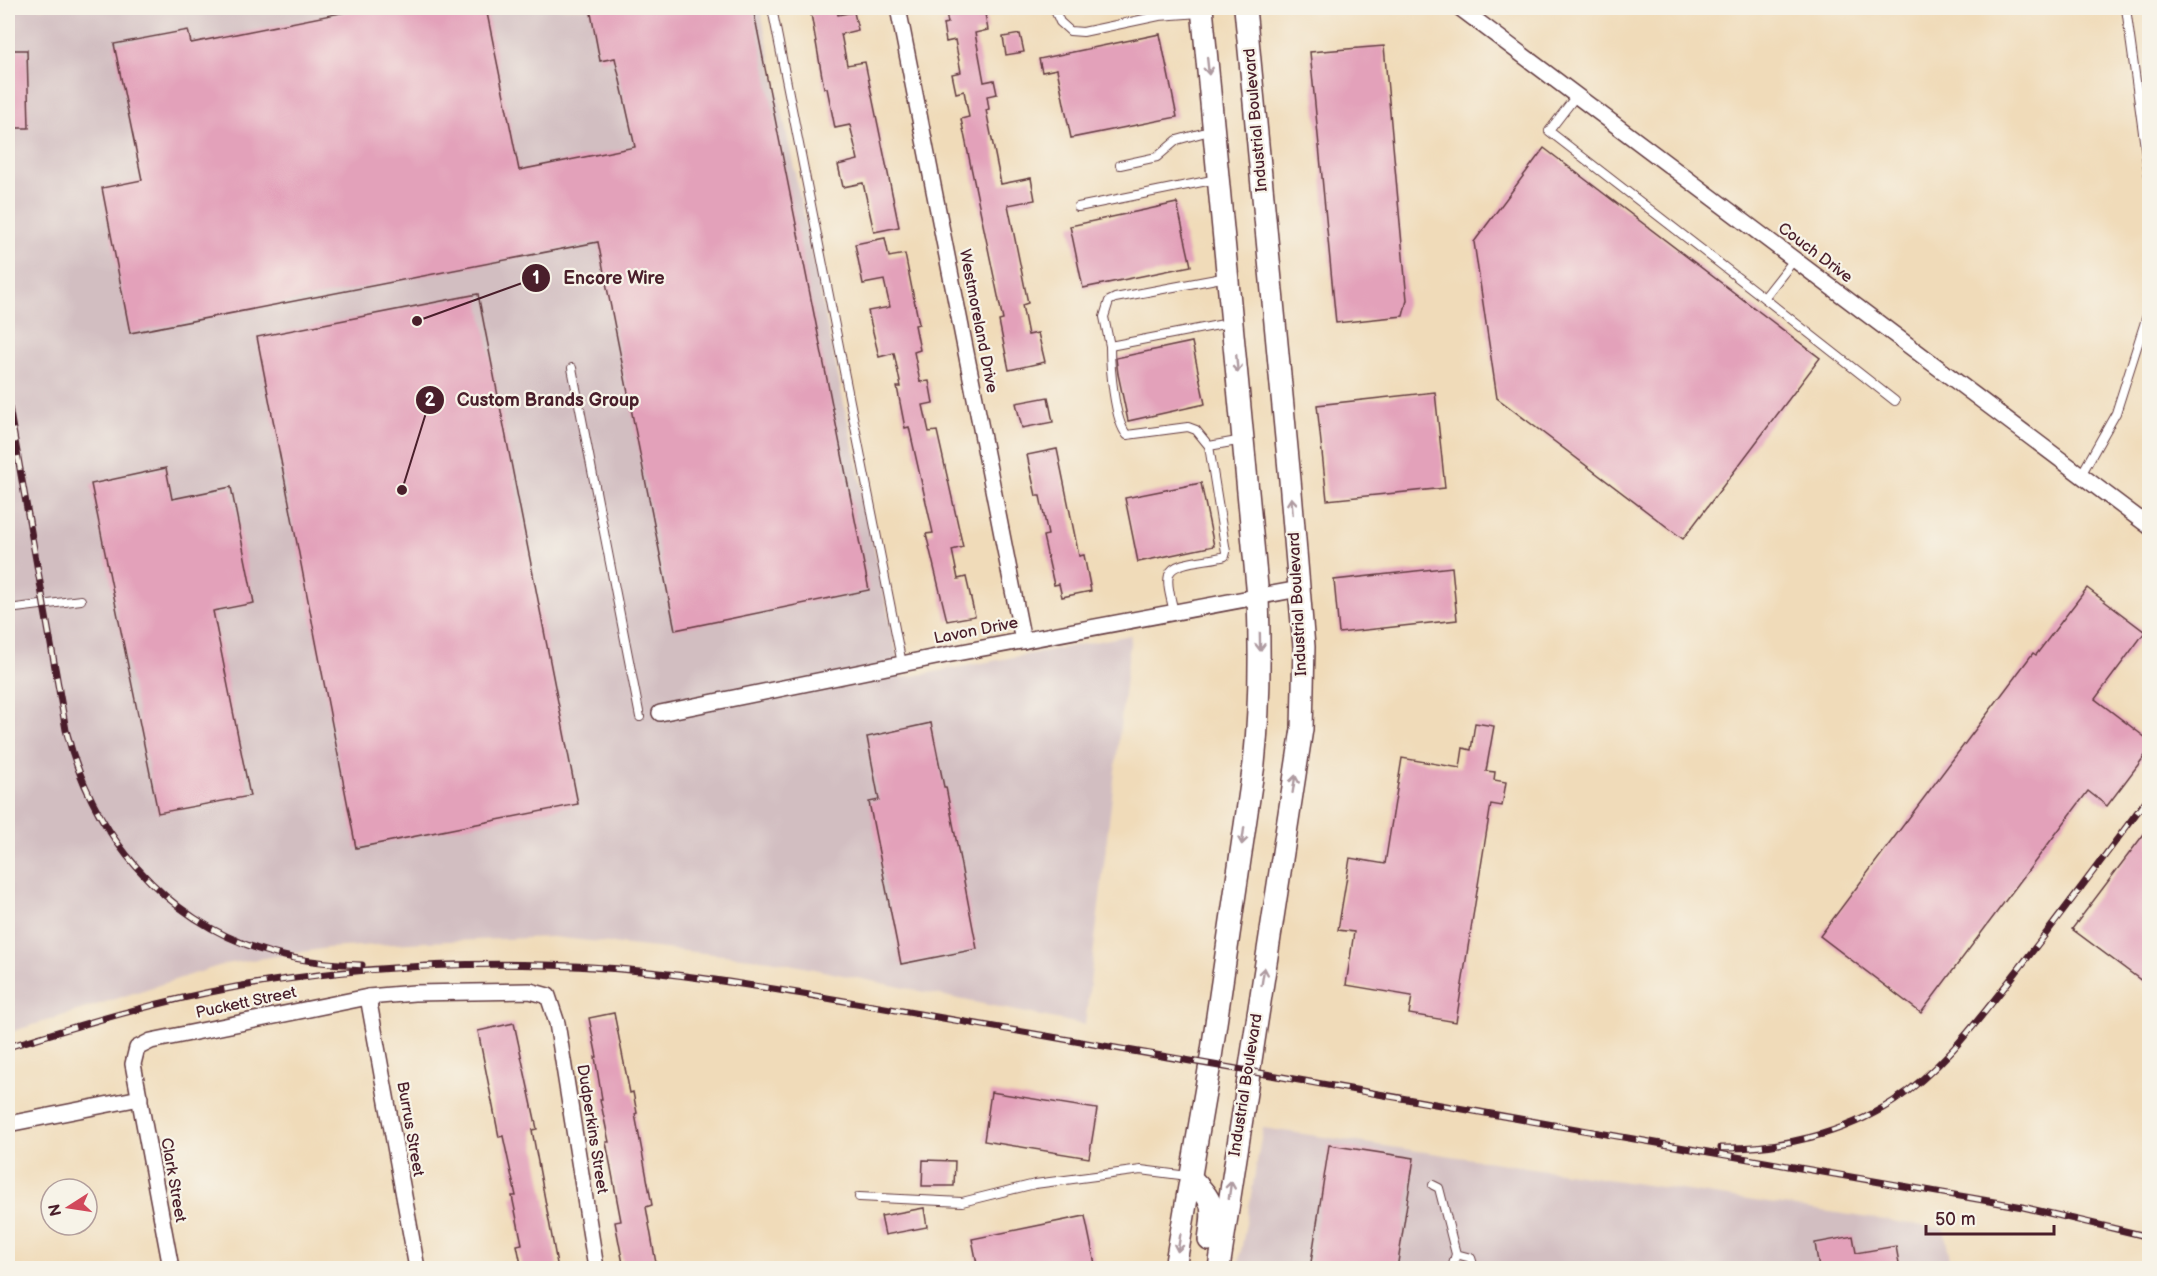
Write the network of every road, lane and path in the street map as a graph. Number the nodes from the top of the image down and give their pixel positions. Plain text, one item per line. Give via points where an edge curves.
1 (771, 8) edge
2 (898, 8) edge
3 (1054, 8) edge
4 (1245, 8) edge
5 (1460, 8) edge
6 (2126, 8) edge
7 (1202, 10) edge
8 (1576, 96) junction
9 (1214, 130) junction
10 (1120, 165) dead end
11 (1219, 178) junction
12 (2150, 184) edge
13 (1078, 207) dead end
14 (1794, 260) junction
15 (1228, 277) junction
16 (1764, 298) junction
17 (2150, 306) edge
18 (1233, 322) junction
19 (1110, 346) junction
20 (572, 368) dead end
21 (1895, 400) dead end
22 (1244, 440) junction
23 (1209, 446) junction
24 (2080, 475) junction
25 (2150, 527) edge
26 (1299, 589) junction
27 (8, 595) edge
28 (1258, 597) junction
29 (81, 600) dead end
30 (9, 609) edge
31 (1174, 612) junction
32 (1023, 641) junction
33 (902, 664) junction
34 (660, 713) dead end
35 (640, 717) dead end
36 (548, 996) joint
37 (368, 997) junction
38 (140, 1098) junction
39 (8, 1124) edge
40 (1190, 1177) junction
41 (1433, 1185) dead end
42 (859, 1197) dead end
43 (1456, 1254) junction
44 (171, 1269) edge
45 (417, 1269) edge
46 (596, 1269) edge
47 (1175, 1269) edge
48 (1205, 1269) edge
49 (1219, 1269) edge
50 (1452, 1269) edge
51 (1474, 1269) edge

1 - 33 lane
2 - 32 street, Westmoreland Drive
3 - 7 lane via 1060,22 1070,31 1083,32
26 -> 4 main road, Industrial Boulevard
5 - 8 street, Couch Drive
6 - 12 lane
7 -> 9 main road
8 - 14 street, Couch Drive
8 - 16 lane via 1549,131
9 - 10 lane via 1177,140 1157,157
9 - 11 main road
11 - 13 lane
11 - 15 main road
14 - 16 lane
14 - 24 street, Couch Drive
15 - 18 main road
15 - 19 lane via 1114,298 1104,317
16 - 21 lane
17 - 24 lane via 2116,413
18 - 19 lane
18 -> 22 main road
19 - 23 lane via 1110,369 1121,424 1127,435 1188,427 1196,430
20 - 35 lane
22 - 23 lane
22 - 28 main road
23 - 31 lane via 1226,552 1218,559 1176,565 1170,570
24 - 25 street, Couch Drive
26 - 28 street, Lavon Drive
49 -> 26 main road, Industrial Boulevard via 1302,729 1304,647
27 - 30 lane
28 - 31 street, Lavon Drive
28 -> 40 main road via 1259,715 1254,764
29 - 30 lane
31 - 32 street, Lavon Drive
32 - 33 street, Lavon Drive
33 - 34 street, Lavon Drive
36 - 37 street, Puckett Street via 531,991
36 - 46 street, Dudperkins Street via 557,1023
37 - 38 street, Puckett Street via 151,1041 137,1048 134,1065
37 - 45 street, Burrus Street
38 - 39 street
38 - 44 street, Clark Street
40 - 42 lane via 1141,1170 1035,1184 962,1202
40 -> 47 main road
40 - 48 main road via 1207,1195 1212,1207
41 - 43 lane via 1439,1188
43 - 50 lane
43 - 51 lane via 1471,1258

